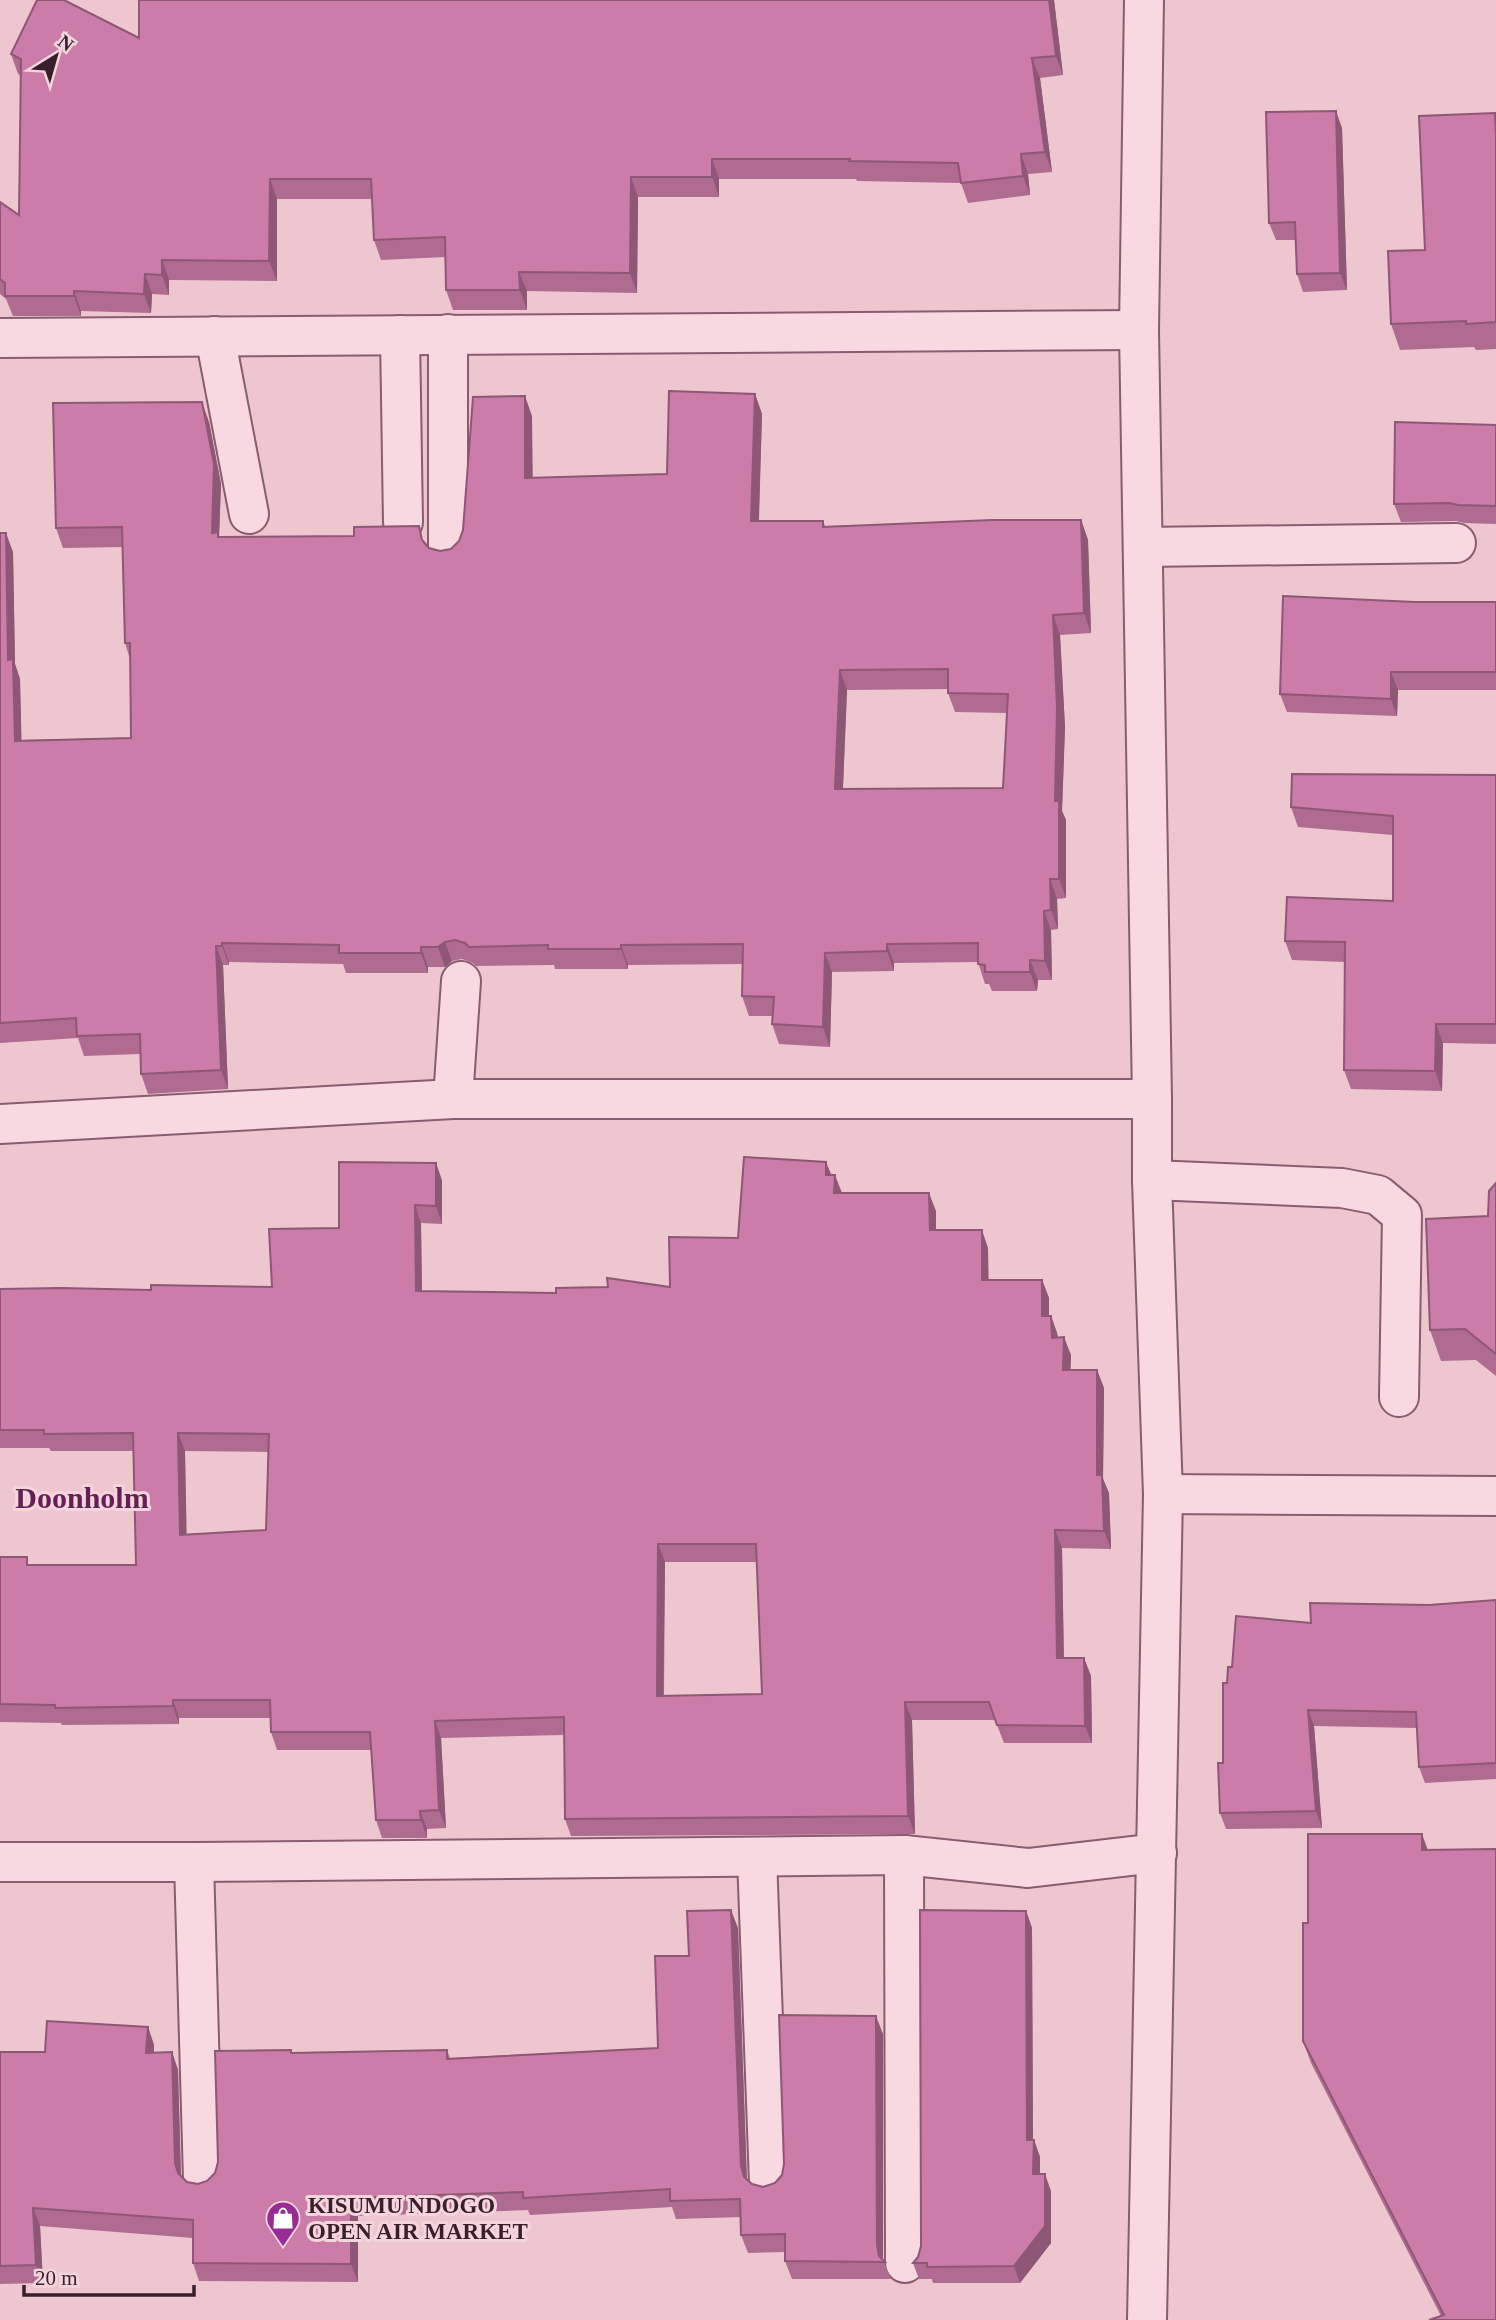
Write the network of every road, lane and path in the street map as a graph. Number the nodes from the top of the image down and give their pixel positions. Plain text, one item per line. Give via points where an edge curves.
1 (1144, 0) edge
2 (1139, 330) junction
3 (448, 334) junction
4 (400, 335) junction
5 (215, 336) junction
6 (0, 338) edge
7 (249, 514) dead end
8 (403, 522) dead end
9 (1455, 543) dead end
10 (1143, 547) junction
11 (448, 549) edge
12 (461, 981) dead end
13 (453, 1099) junction
14 (1152, 1099) junction
15 (0, 1124) edge
16 (1152, 1180) junction
17 (1399, 1397) dead end
18 (1163, 1494) junction
19 (1496, 1496) edge
20 (1157, 1853) junction
21 (904, 1855) junction
22 (757, 1857) junction
23 (0, 1862) edge
24 (194, 1863) junction
25 (203, 2180) edge
26 (769, 2183) edge
27 (905, 2263) dead end
28 (1147, 2320) edge

1 - 2 street
2 - 3 street
2 - 10 street
3 - 4 street
3 - 11 street
4 - 5 street
4 - 8 street
5 - 6 street
5 - 7 street
9 - 10 street
10 - 14 street
12 - 13 street
13 - 14 street
13 - 15 street
14 - 16 street
16 - 17 street via 1342,1188 1378,1195 1402,1215
16 - 18 street
18 - 19 street
18 - 20 street
20 - 21 street via 1028,1868
20 - 28 street
21 - 22 street
21 - 27 street
22 - 24 street
22 - 26 street
23 - 24 street
24 - 25 street

